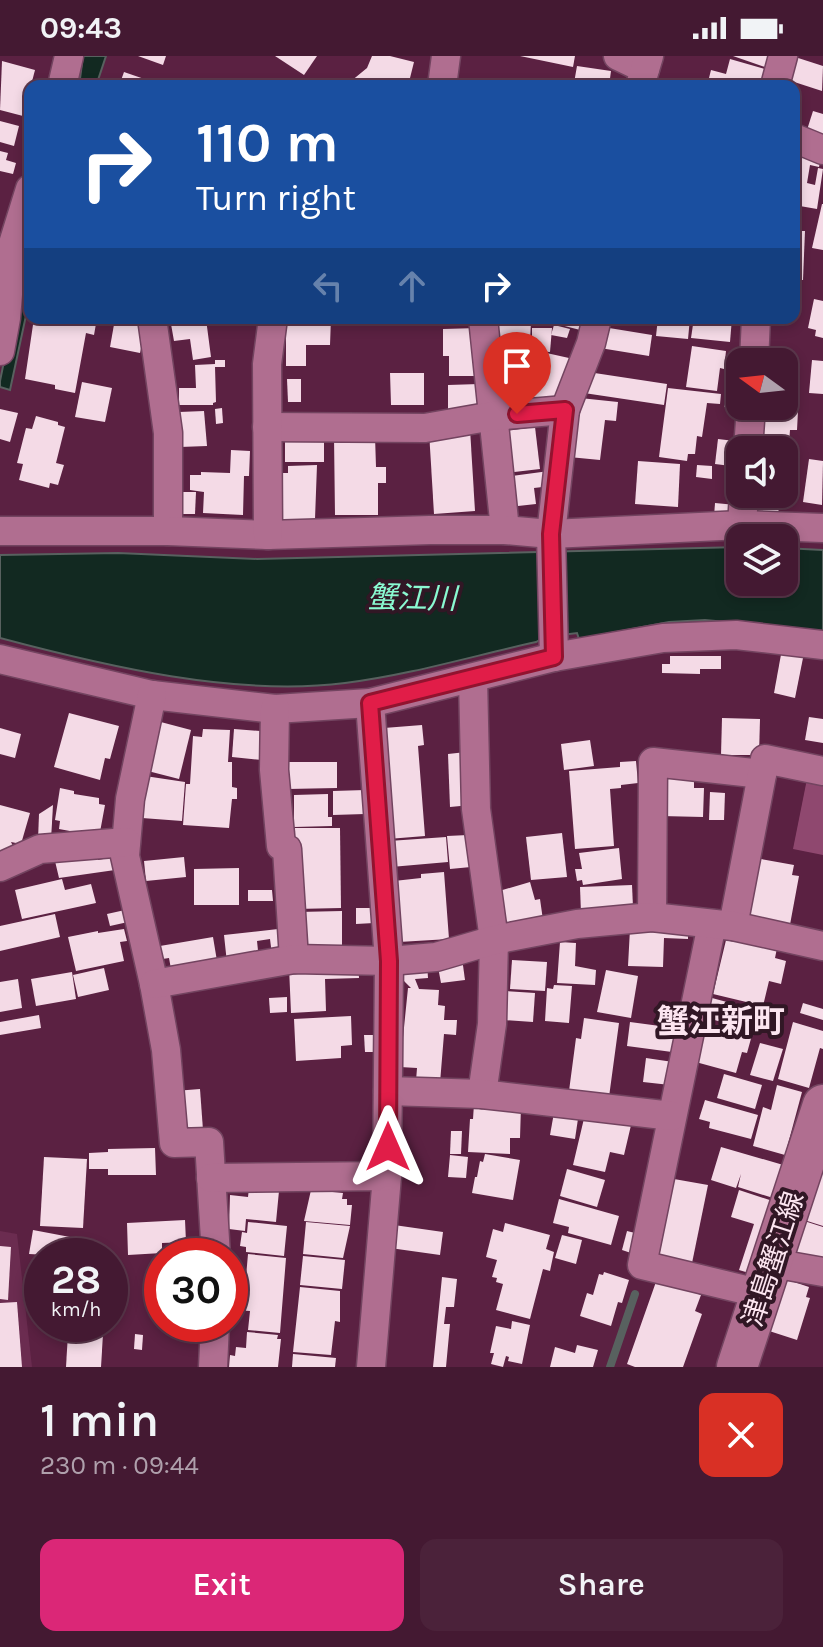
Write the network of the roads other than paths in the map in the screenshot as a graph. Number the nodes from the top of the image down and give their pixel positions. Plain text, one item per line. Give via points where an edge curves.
1 (69, 56) edge
2 (446, 56) edge
3 (618, 56) edge
4 (783, 56) edge
5 (645, 70) edge
6 (63, 80) edge
7 (443, 80) edge
8 (777, 80) edge
9 (800, 140) edge
10 (823, 150) edge
11 (24, 214) edge
12 (15, 251) edge
13 (153, 324) edge
14 (272, 324) edge
15 (484, 324) edge
16 (596, 324) edge
17 (756, 324) edge
18 (755, 348) edge
19 (0, 351) edge
20 (565, 410) junction
21 (493, 416) junction
22 (267, 427) junction
23 (726, 526) edge
24 (798, 527) edge
25 (823, 528) edge
26 (505, 530) junction
27 (0, 531) edge
28 (168, 531) junction
29 (551, 534) junction
30 (268, 535) junction
31 (823, 645) edge
32 (554, 652) junction
33 (0, 659) edge
34 (473, 679) junction
35 (152, 695) junction
36 (370, 703) junction
37 (275, 709) junction
38 (823, 771) edge
39 (762, 774) junction
40 (126, 842) junction
41 (0, 867) edge
42 (652, 917) junction
43 (722, 925) junction
44 (494, 940) junction
45 (823, 946) edge
46 (294, 959) junction
47 (389, 961) junction
48 (154, 984) junction
49 (388, 1091) junction
50 (482, 1094) junction
51 (823, 1105) edge
52 (672, 1116) junction
53 (387, 1176) junction
54 (211, 1178) junction
55 (215, 1238) edge
56 (823, 1272) edge
57 (767, 1279) junction
58 (214, 1342) edge
59 (213, 1367) edge
60 (371, 1367) edge
61 (737, 1367) edge

1 - 6 street
2 - 7 street
3 - 5 street
4 - 8 street
9 - 10 street
11 - 12 street
12 - 19 street
13 - 28 street via 168,433
14 - 22 street
15 - 21 street
16 - 20 street
17 - 18 street
20 - 21 street
20 - 29 street
21 - 22 street via 425,428
21 - 26 street
22 - 30 street
23 - 29 street
24 - 25 street
26 - 29 street
26 - 30 street
27 - 28 street
28 - 30 street
29 - 32 street
31 - 32 street via 736,635
32 - 34 street
33 - 35 street
34 - 36 street
34 - 44 street via 476,809
35 - 37 street
35 - 40 street
36 - 37 street
36 - 47 street
37 - 46 street via 274,770 281,846 287,849
38 - 39 street via 765,759
39 - 42 street via 653,762
39 - 43 street
40 - 41 street via 40,849
40 - 48 street
42 - 43 street
42 - 44 street
43 - 45 street
43 - 52 street
44 - 47 street via 436,957
44 - 50 street via 492,1024
46 - 47 street
46 - 48 street
47 - 49 street
48 - 54 street via 174,1143 209,1142
49 - 50 street
49 - 53 street
50 - 52 street
51 - 57 main road, 津島蟹江線
52 - 57 street via 642,1265
53 - 54 street
53 - 60 street
54 - 55 street
56 - 57 street
57 - 61 main road, 津島蟹江線
58 - 59 street

